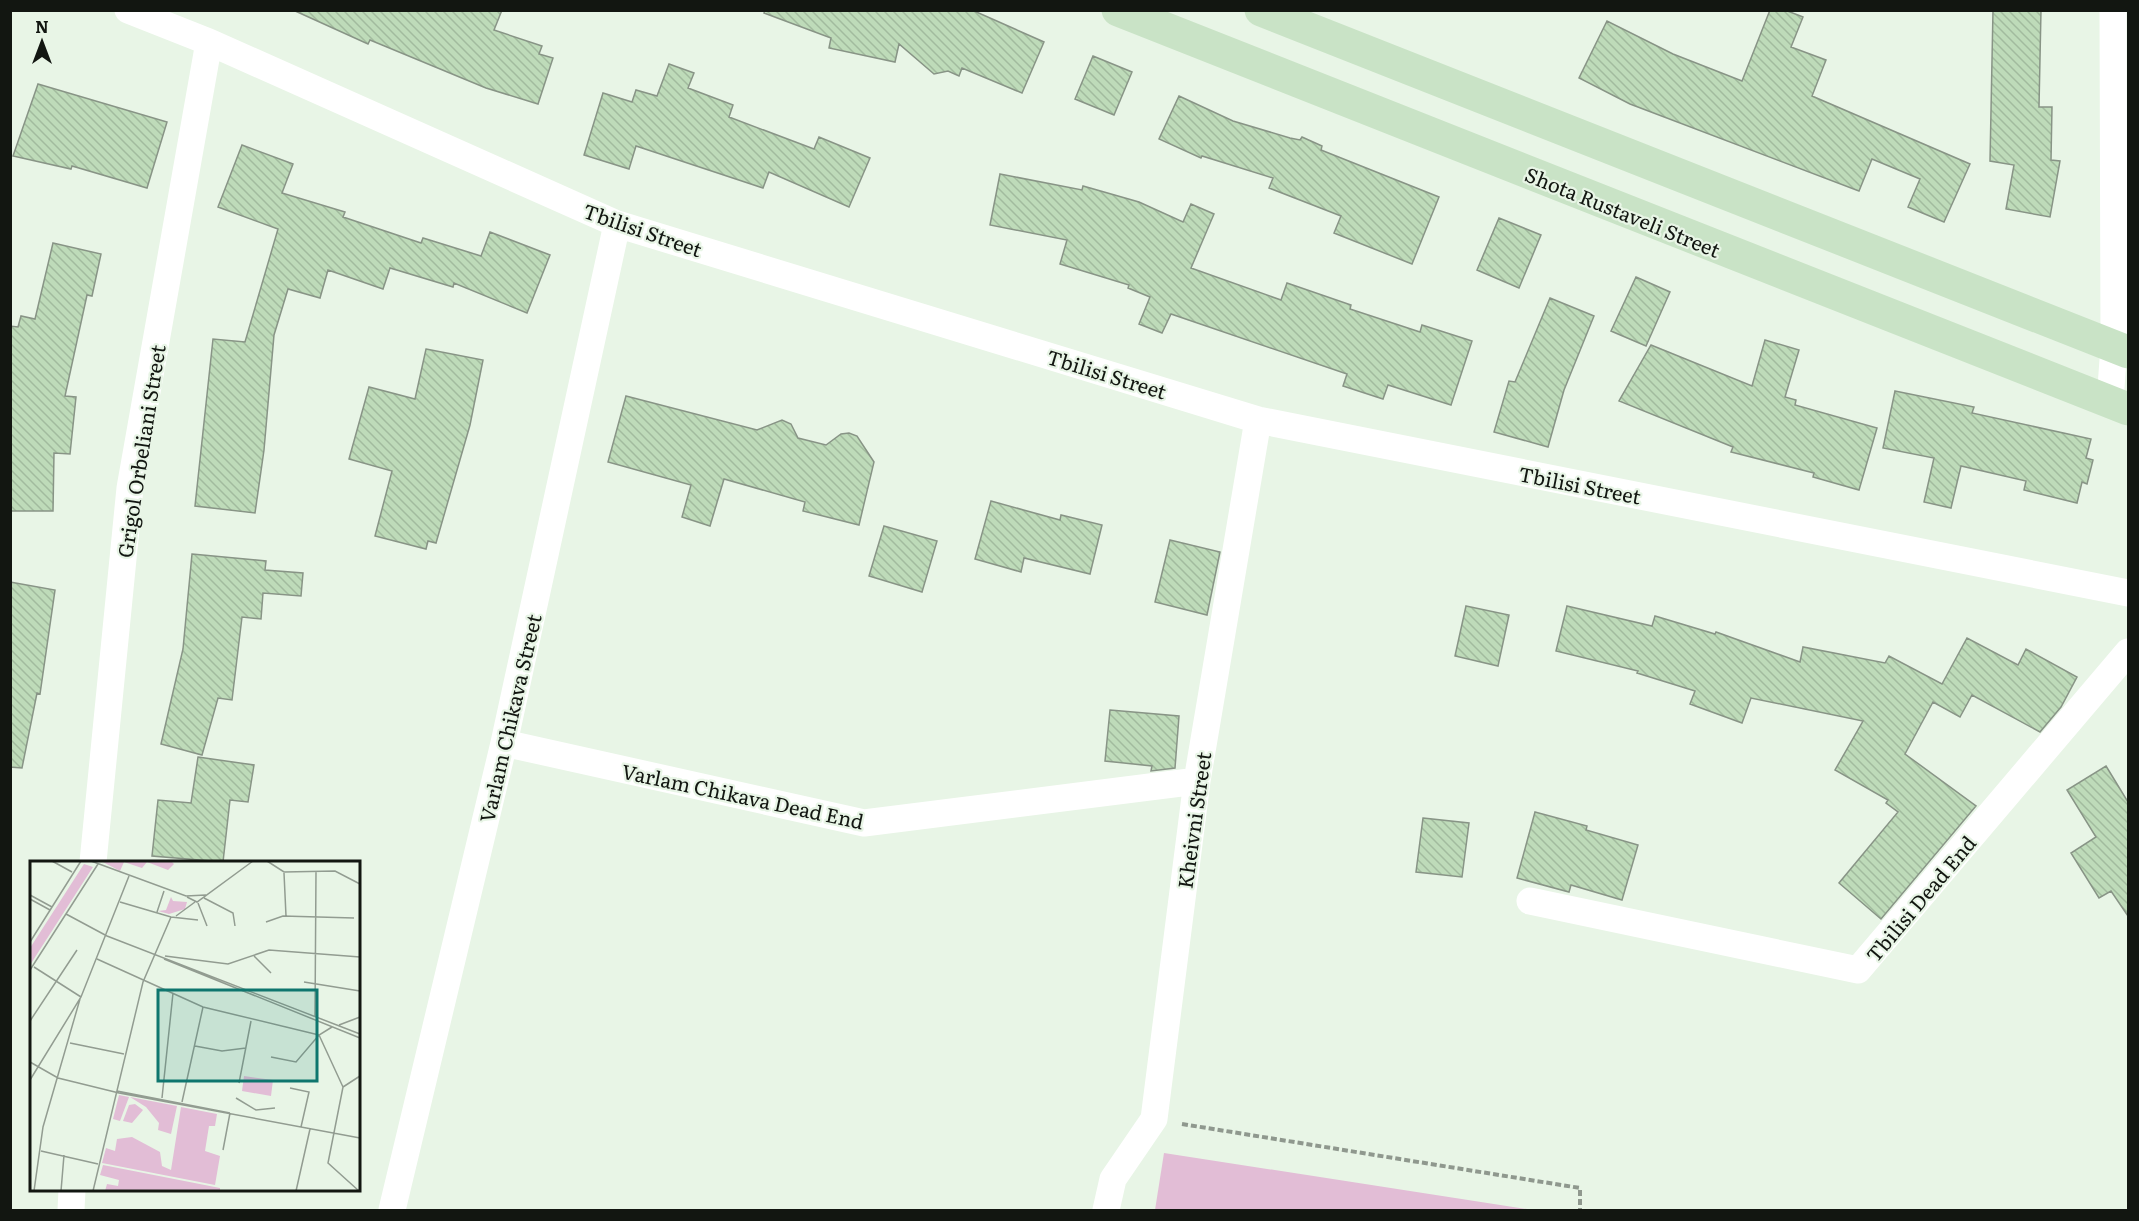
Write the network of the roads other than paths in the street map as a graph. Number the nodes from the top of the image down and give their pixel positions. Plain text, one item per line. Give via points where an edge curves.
1 (128, 10) edge
2 (1118, 10) edge
3 (1261, 10) edge
4 (2113, 10) edge
5 (209, 42) junction
6 (617, 224) junction
7 (2121, 349) edge
8 (2119, 405) edge
9 (1258, 420) junction
10 (2128, 593) edge
11 (2128, 652) edge
12 (504, 743) junction
13 (1197, 781) junction
14 (93, 861) edge
15 (1530, 901) dead end
16 (72, 1191) edge
17 (71, 1210) edge
18 (392, 1210) edge
19 (1107, 1210) edge

1 - 5 street, Tbilisi Street
2 - 8 street, Shota Rustaveli Street
3 - 7 street
4 - 7 street
5 - 6 street, Tbilisi Street
5 - 14 street, Grigol Orbeliani Street via 130,488
6 - 9 street, Tbilisi Street
6 - 12 street, Varlam Chikava Street
7 - 8 street
9 - 10 street, Tbilisi Street
9 - 13 street, Kheivni Street
11 - 15 street, Tbilisi Dead End via 1858,970
12 - 13 street, Varlam Chikava Dead End via 864,823
12 - 18 street, Varlam Chikava Street
13 - 19 street, Kheivni Street via 1154,1119 1113,1179
16 - 17 street

